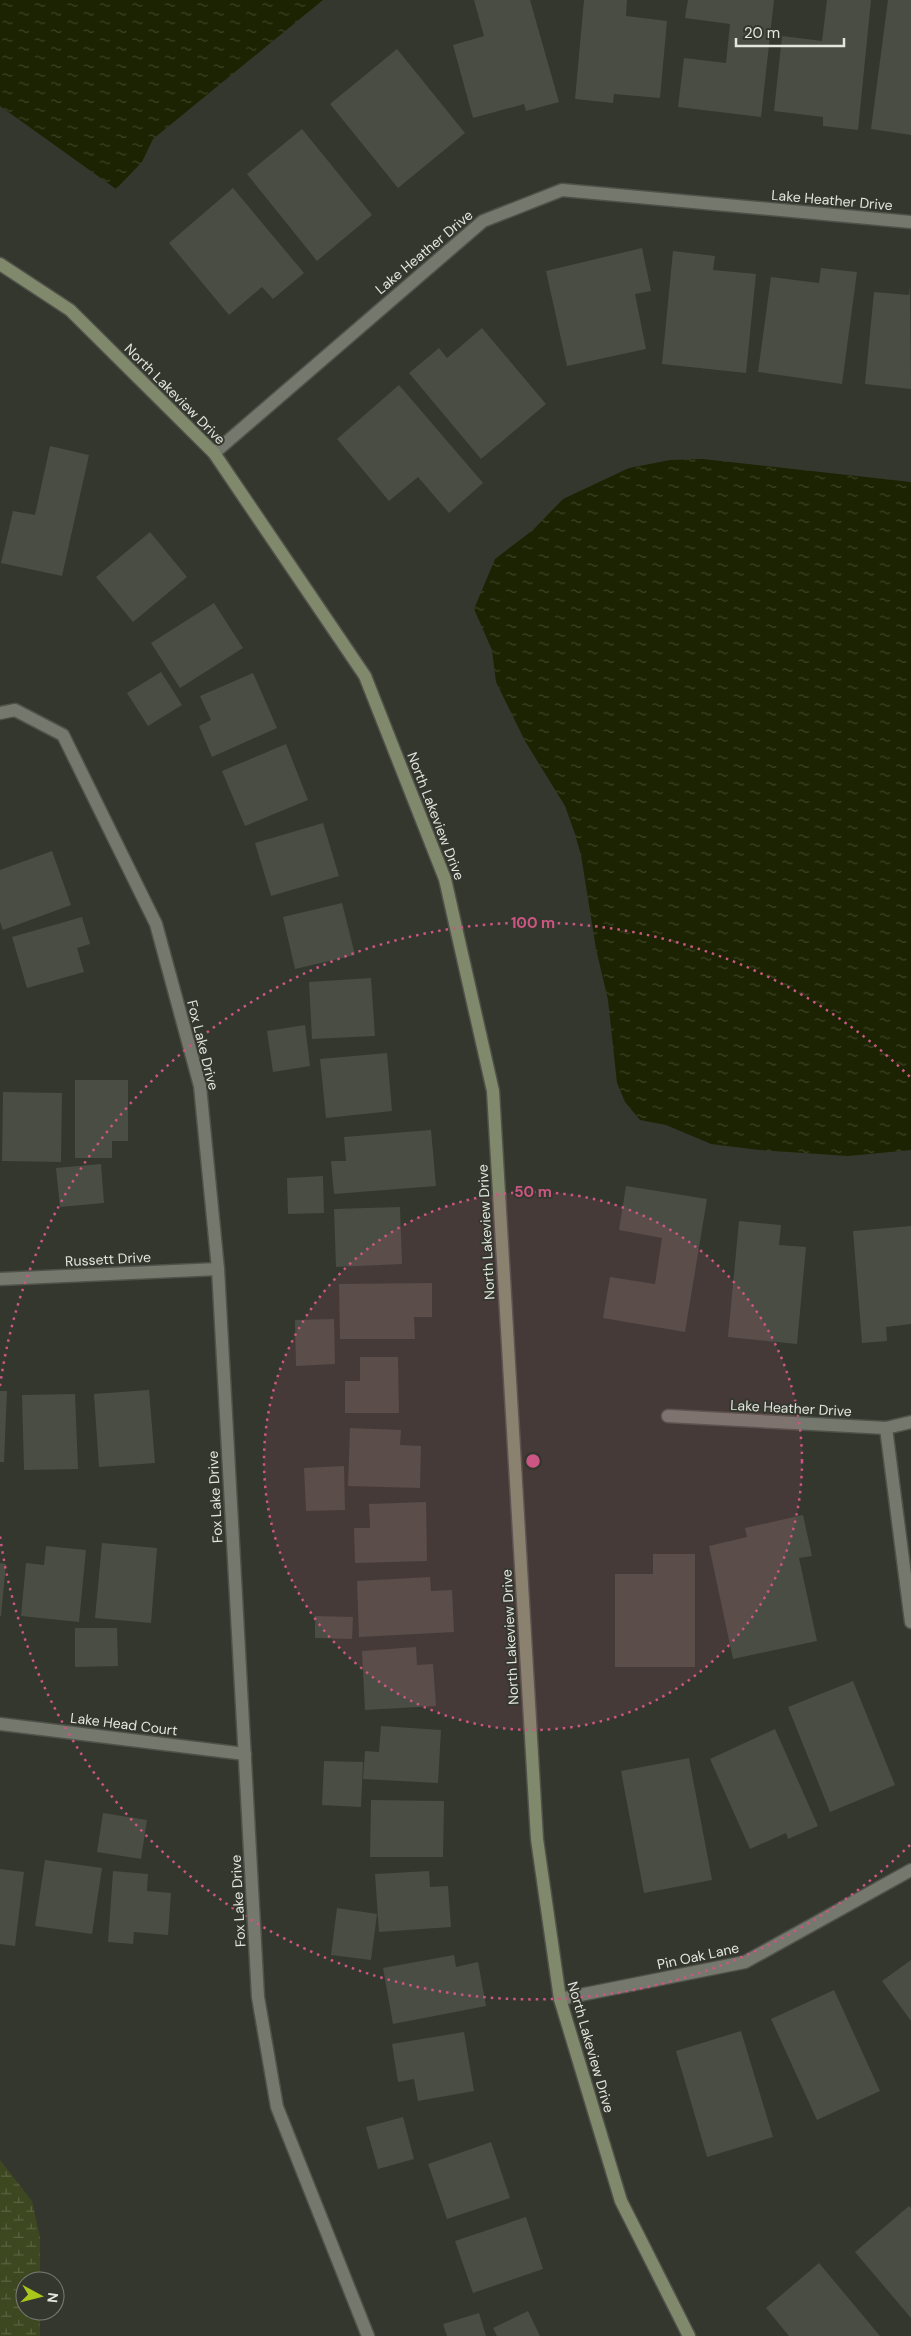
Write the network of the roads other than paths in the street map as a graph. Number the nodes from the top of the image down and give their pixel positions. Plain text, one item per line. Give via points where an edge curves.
1 (911, 222) edge
2 (0, 264) edge
3 (214, 452) junction
4 (0, 713) edge
5 (218, 1268) junction
6 (0, 1279) edge
7 (668, 1416) dead end
8 (911, 1422) edge
9 (886, 1428) junction
10 (911, 1622) edge
11 (0, 1724) edge
12 (244, 1754) junction
13 (911, 1870) edge
14 (560, 1999) junction
15 (368, 2336) edge
16 (689, 2336) edge

1 - 3 street, Lake Heather Drive via 562,190 483,221
2 - 3 street, North Lakeview Drive via 70,310
3 - 14 street, North Lakeview Drive via 365,676 445,879 491,1082 537,1839
4 - 5 street, Fox Lake Drive via 15,710 63,735 156,924 200,1086
5 - 6 street, Russett Drive
5 - 12 street, Fox Lake Drive
7 - 9 street, Lake Heather Drive
8 - 9 street, Lake Heather Drive
9 - 10 street
11 - 12 street, Lake Head Court
12 - 15 street, Fox Lake Drive via 258,1997 277,2107
13 - 14 street, Pin Oak Lane via 745,1962
14 - 16 street, North Lakeview Drive via 621,2201

